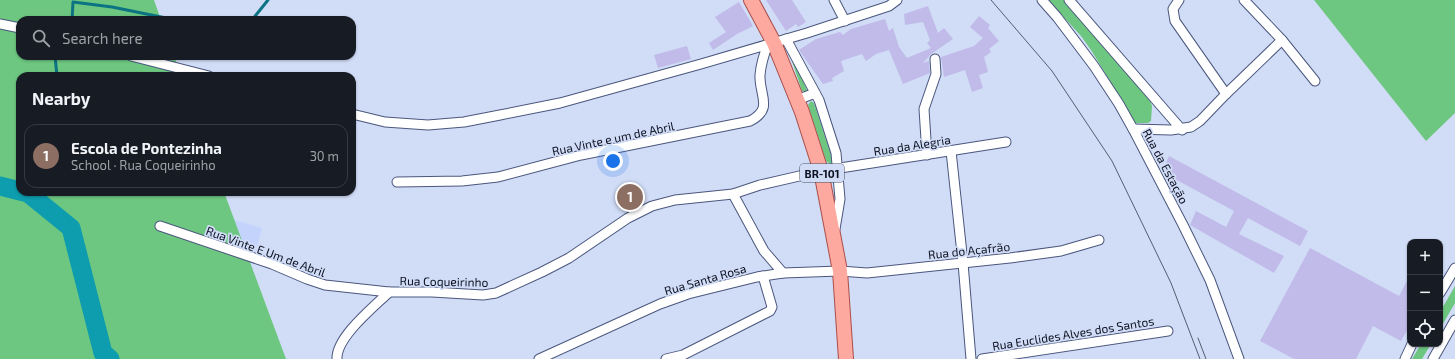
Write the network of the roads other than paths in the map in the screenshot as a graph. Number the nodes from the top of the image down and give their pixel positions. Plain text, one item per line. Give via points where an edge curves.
1 (751, 0) edge
2 (834, 0) edge
3 (897, 0) edge
4 (1042, 0) edge
5 (1069, 0) edge
6 (1179, 0) edge
7 (1244, 0) edge
8 (845, 21) junction
9 (0, 24) edge
10 (16, 27) edge
11 (1282, 40) junction
12 (776, 42) junction
13 (935, 58) dead end
14 (147, 60) edge
15 (193, 72) edge
16 (1315, 81) dead end
17 (815, 93) junction
18 (1226, 94) junction
19 (797, 100) junction
20 (356, 115) edge
21 (1133, 129) junction
22 (1182, 130) junction
23 (1006, 142) dead end
24 (951, 152) junction
25 (927, 155) junction
26 (838, 169) junction
27 (821, 171) junction
28 (397, 182) dead end
29 (733, 194) junction
30 (160, 226) dead end
31 (833, 236) junction
32 (1099, 240) dead end
33 (963, 263) junction
34 (1455, 268) edge
35 (840, 271) junction
36 (783, 273) junction
37 (764, 276) junction
38 (1443, 288) edge
39 (389, 292) junction
40 (1455, 320) edge
41 (1168, 331) dead end
42 (1411, 347) edge
43 (337, 359) edge
44 (539, 359) edge
45 (666, 359) edge
46 (846, 359) edge
47 (971, 359) edge
48 (982, 359) edge
49 (1239, 359) edge
50 (1405, 359) edge
51 (1433, 359) edge

1 - 12 main road, BR-101
2 - 8 street
3 - 8 street via 889,6
4 - 21 street, Rua da Estação via 1094,66
5 - 22 street
6 - 18 street via 1173,10 1175,21
7 - 11 street
8 - 12 street
9 - 10 street
11 - 16 street
11 - 18 street
12 - 17 street
12 - 19 main road, BR-101
12 - 20 street via 560,103 464,122 415,124 385,122
12 - 28 street, Rua Vinte e um de Abril via 760,76 763,110 758,117 750,121 581,155 498,177
13 - 25 street via 936,74 924,109
14 - 15 street
17 - 19 street
17 - 26 street via 836,153
18 - 22 street via 1200,121
19 - 27 main road, BR-101
21 - 22 street
21 - 49 street, Rua da Estação via 1210,280
23 - 24 street, Rua da Alegria
24 - 25 street, Rua da Alegria
24 - 33 street
25 - 26 street, Rua da Alegria
26 - 27 street, Rua da Alegria
26 - 31 street via 840,199
27 - 29 street, Rua Coqueirinho
27 - 31 main road, BR-101
29 - 36 street via 764,251
29 - 39 street, Rua Coqueirinho via 675,200 640,211 569,258 496,293 483,295
30 - 39 street, Rua Vinte E Um de Abril via 325,285
31 - 35 main road, BR-101
32 - 33 street, Rua do Açafrão via 1035,255
33 - 35 street, Rua do Açafrão via 867,273
33 - 47 street
34 - 38 street
35 - 36 street, Rua Santa Rosa
35 - 46 main road, BR-101
36 - 37 street, Rua Santa Rosa
37 - 44 street, Rua Santa Rosa via 674,299
37 - 45 street via 772,307 770,311 683,355
39 - 43 street, Rua Coqueirinho via 346,334
40 - 51 street
41 - 48 street, Rua Euclides Alves dos Santos
42 - 50 street

